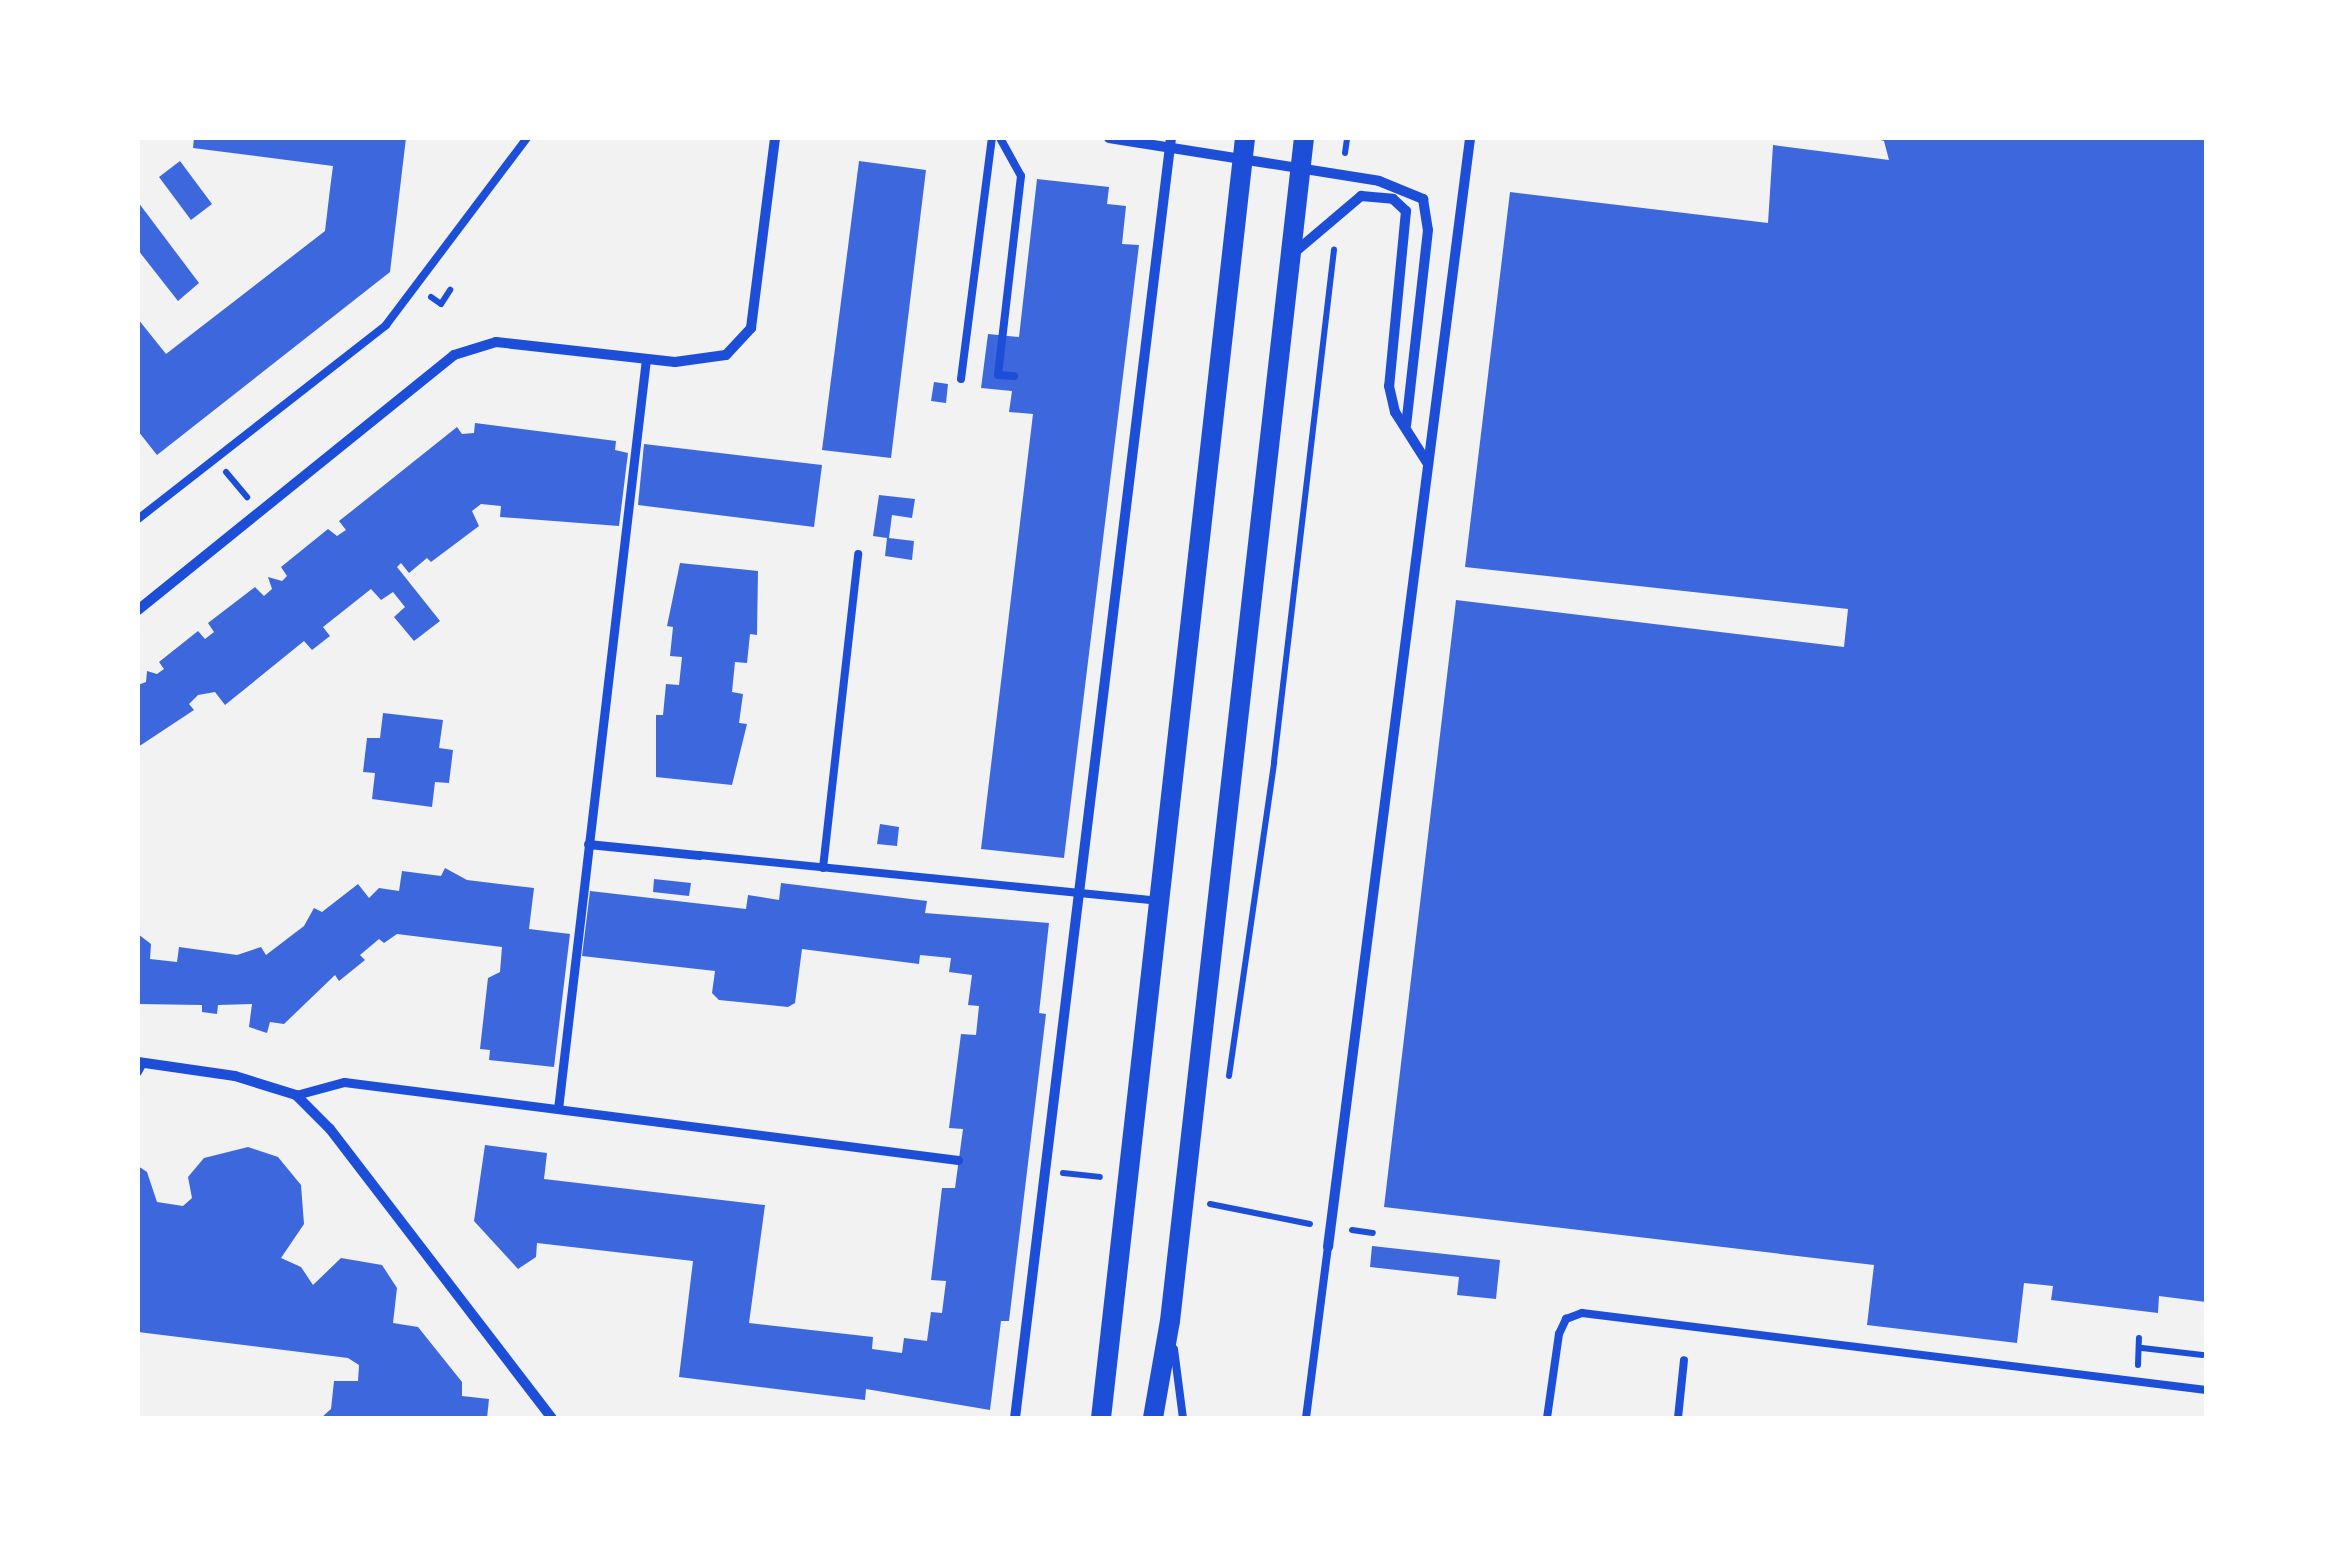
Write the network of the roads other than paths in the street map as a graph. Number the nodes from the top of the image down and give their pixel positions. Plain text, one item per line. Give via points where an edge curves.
1 (527, 138) edge
2 (775, 138) edge
3 (992, 138) edge
4 (1000, 138) edge
5 (1109, 138) edge
6 (1304, 138) edge
7 (1470, 138) edge
8 (1170, 141) edge
9 (1244, 146) edge
10 (1300, 166) junction
11 (1287, 260) junction
12 (646, 358) junction
13 (1014, 376) dead end
14 (961, 380) dead end
15 (1406, 424) junction
16 (1428, 464) junction
17 (138, 520) edge
18 (858, 554) dead end
19 (138, 610) edge
20 (588, 844) junction
21 (700, 855) joint
22 (823, 868) junction
23 (1079, 894) junction
24 (1160, 902) junction
25 (139, 1066) edge
26 (296, 1096) junction
27 (558, 1109) junction
28 (958, 1160) dead end
29 (1328, 1247) joint
30 (1170, 1320) junction
31 (1684, 1360) dead end
32 (2206, 1390) edge
33 (552, 1418) edge
34 (1016, 1418) edge
35 (1101, 1418) edge
36 (1153, 1418) edge
37 (1183, 1418) edge
38 (1306, 1418) edge
39 (1547, 1418) edge
40 (1678, 1418) edge

1 - 17 lane via 386,325
2 - 12 street via 750,328 726,355 675,362
3 - 14 lane
4 - 13 lane via 1021,176 998,375
5 - 8 street
6 - 10 main road
7 - 16 street
8 - 9 street
8 - 23 street
9 - 10 street
9 - 24 main road
10 - 11 main road
10 - 15 street via 1401,186 1423,199 1428,230
11 - 15 street via 1361,196 1394,200 1406,211 1389,386
11 - 30 main road
12 - 19 street via 496,342 454,355
12 - 20 street
15 - 16 street
16 - 29 street
18 - 22 lane
20 - 21 street
20 - 27 street
21 - 22 lane
22 - 23 lane
23 - 24 lane
23 - 34 street
24 - 35 main road
25 - 26 street via 235,1076
26 - 27 street via 344,1082
26 - 33 street via 330,1129
27 - 28 street
29 - 38 lane
30 - 36 main road
30 - 37 lane
31 - 40 lane
32 - 39 lane via 1582,1314 1566,1320 1559,1334

